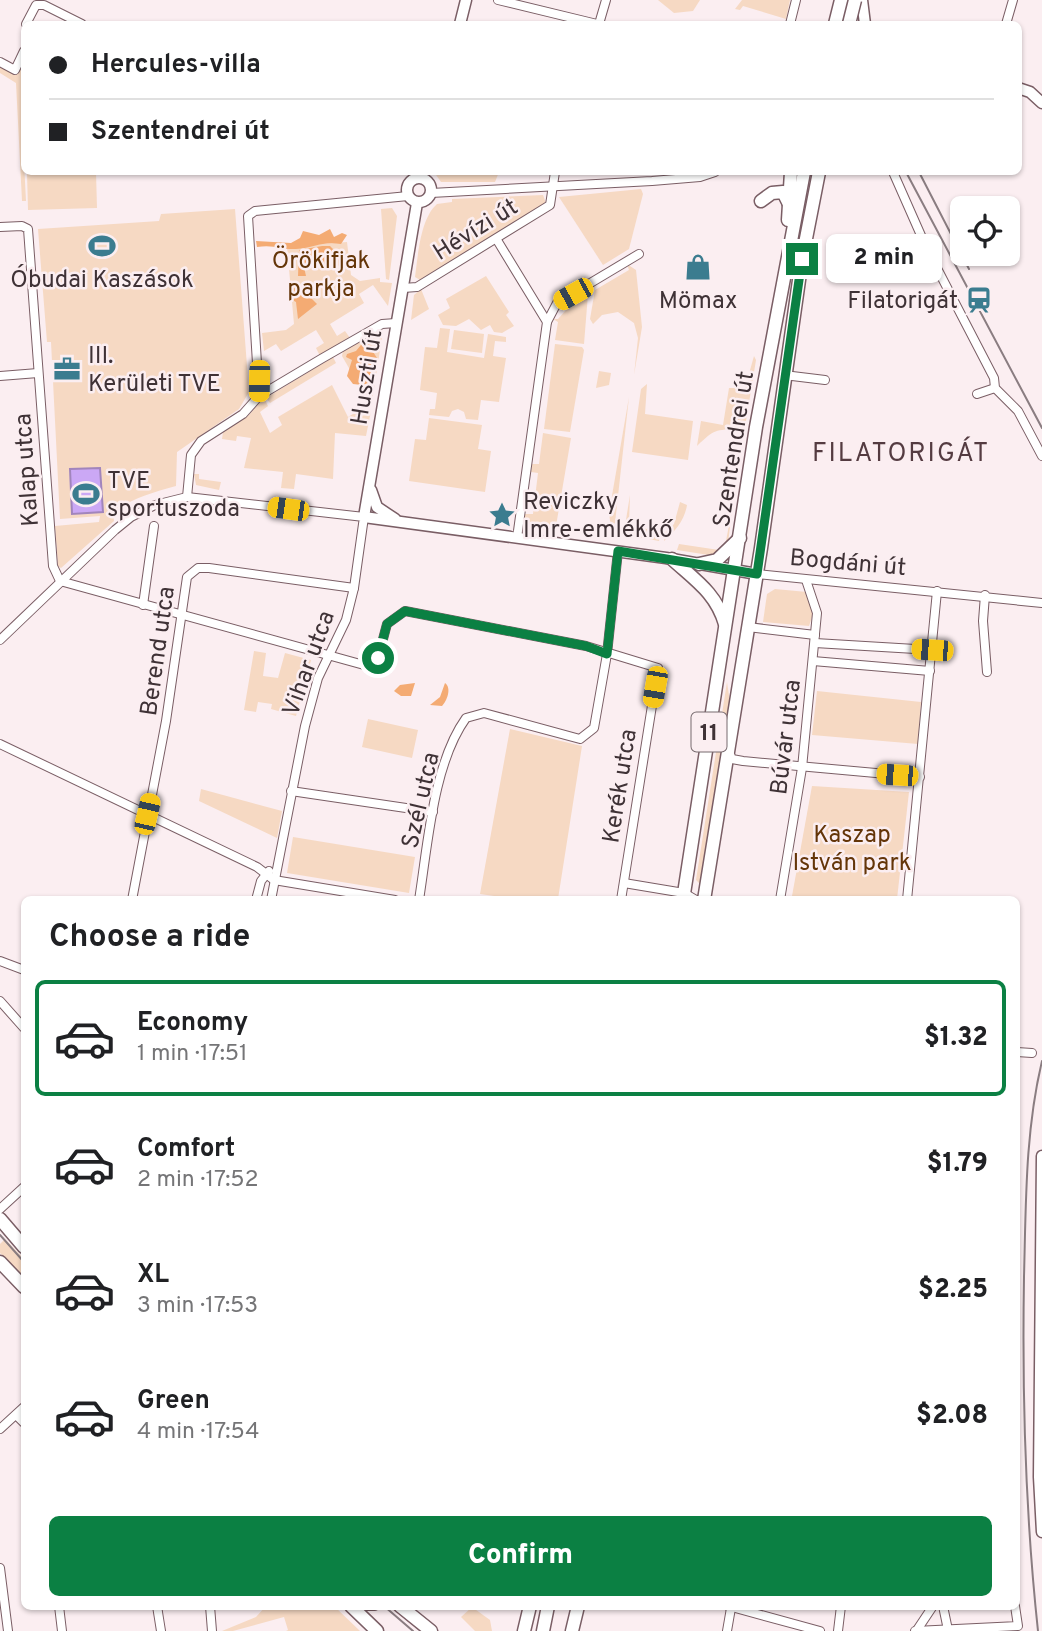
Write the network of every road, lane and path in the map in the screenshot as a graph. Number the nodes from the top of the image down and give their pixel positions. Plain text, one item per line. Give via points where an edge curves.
1 (466, 0) edge
2 (498, 0) edge
3 (606, 0) edge
4 (796, 0) edge
5 (841, 0) edge
6 (1013, 0) edge
7 (861, 2) edge
8 (27, 21) edge
9 (76, 21) edge
10 (461, 21) edge
11 (586, 21) edge
12 (599, 21) edge
13 (791, 21) edge
14 (836, 21) edge
15 (851, 21) edge
16 (864, 21) edge
17 (1007, 21) edge
18 (21, 57) edge
19 (0, 62) edge
20 (1022, 89) edge
21 (1042, 103) edge
22 (422, 175) edge
23 (554, 175) edge
24 (706, 175) edge
25 (792, 175) edge
26 (803, 175) edge
27 (818, 175) edge
28 (894, 175) edge
29 (652, 176) edge
30 (551, 188) junction
31 (431, 193) junction
32 (413, 200) junction
33 (761, 201) dead end
34 (789, 205) junction
35 (0, 227) edge
36 (793, 233) junction
37 (497, 240) junction
38 (639, 254) dead end
39 (403, 288) junction
40 (547, 322) junction
41 (396, 323) junction
42 (38, 373) junction
43 (784, 375) junction
44 (0, 376) edge
45 (825, 380) dead end
46 (995, 388) junction
47 (977, 394) dead end
48 (259, 396) junction
49 (1042, 456) edge
50 (369, 484) junction
51 (187, 497) junction
52 (364, 517) junction
53 (401, 522) junction
54 (153, 526) dead end
55 (517, 538) junction
56 (740, 538) junction
57 (618, 551) junction
58 (672, 559) junction
59 (699, 564) junction
60 (736, 570) junction
61 (757, 574) junction
62 (806, 580) junction
63 (60, 581) junction
64 (354, 588) junction
65 (937, 591) junction
66 (985, 595) junction
67 (1042, 603) edge
68 (144, 605) junction
69 (184, 616) junction
70 (748, 626) junction
71 (726, 628) junction
72 (815, 639) junction
73 (0, 640) edge
74 (932, 650) junction
75 (607, 654) junction
76 (330, 655) junction
77 (813, 661) junction
78 (930, 671) junction
79 (988, 672) dead end
80 (0, 744) edge
81 (728, 747) junction
82 (802, 768) junction
83 (920, 777) junction
84 (291, 791) junction
85 (433, 812) junction
86 (147, 814) junction
87 (277, 862) junction
88 (267, 873) junction
89 (274, 880) junction
90 (624, 883) junction
91 (133, 896) edge
92 (257, 896) edge
93 (272, 896) edge
94 (371, 896) edge
95 (420, 896) edge
96 (622, 896) edge
97 (683, 896) edge
98 (705, 896) edge
99 (781, 896) edge
100 (907, 896) edge
101 (1, 960) edge
102 (21, 969) edge
103 (0, 1001) edge
104 (21, 1025) edge
105 (1020, 1052) edge
106 (1032, 1053) dead end
107 (1042, 1156) edge
108 (21, 1190) edge
109 (0, 1209) edge
110 (0, 1219) edge
111 (0, 1232) edge
112 (21, 1245) edge
113 (21, 1247) edge
114 (0, 1262) edge
115 (21, 1284) edge
116 (21, 1409) edge
117 (16, 1415) junction
118 (21, 1420) edge
119 (0, 1429) edge
120 (1042, 1532) edge
121 (0, 1568) edge
122 (2, 1592) edge
123 (59, 1610) edge
124 (157, 1610) edge
125 (209, 1610) edge
126 (355, 1610) edge
127 (405, 1610) edge
128 (529, 1610) edge
129 (547, 1610) edge
130 (577, 1610) edge
131 (729, 1610) edge
132 (739, 1610) edge
133 (840, 1610) edge
134 (930, 1610) edge
135 (944, 1610) edge
136 (1016, 1610) edge
137 (838, 1629) edge
138 (916, 1630) edge
139 (948, 1630) edge
140 (8, 1631) edge
141 (62, 1631) edge
142 (160, 1631) edge
143 (212, 1631) edge
144 (377, 1631) edge
145 (431, 1631) edge
146 (524, 1631) edge
147 (543, 1631) edge
148 (572, 1631) edge
149 (727, 1631) edge
150 (820, 1631) edge

1 - 10 street
2 - 11 street
3 - 12 street
4 - 13 street
5 - 14 main road, bridge
6 - 17 street
7 - 15 main road, bridge
7 - 16 street
8 - 9 street via 30,10 44,5
18 - 19 street via 15,70
20 - 21 street
22 - 31 street
22 - 32 street via 408,184
23 - 30 street
24 - 29 street
25 - 34 main road
26 - 36 main road, Szentendrei út / 11
27 - 43 main road, Szentendrei út / 11
28 - 46 street
29 - 30 street
30 - 31 street
30 - 37 street, Hévízi út via 550,205
31 - 32 street via 426,201
32 - 39 street, Huszti út
32 - 48 street via 250,213
33 - 34 main road via 783,192
34 - 36 main road
35 - 42 street, Kalap utca via 28,229
36 - 56 main road, Szentendrei út / 11
37 - 39 street, Hévízi út via 417,288
37 - 40 street
38 - 40 street via 557,303
39 - 41 street, Huszti út
40 - 55 street
41 - 48 street via 382,324
41 - 50 street, Huszti út
42 - 44 street
42 - 63 street, Kalap utca via 53,566
43 - 45 street
43 - 61 main road, Szentendrei út / 11
46 - 47 street
46 - 49 street via 1018,411
48 - 51 street via 243,414 197,445 191,455
50 - 52 street, Huszti út
50 - 53 street, Bogdáni út via 376,507
51 - 52 street, Bogdáni út
51 - 63 street via 170,499 131,517
52 - 53 street, Bogdáni út
52 - 64 street, Vihar utca
53 - 55 street, Bogdáni út
54 - 68 street
55 - 57 street, Bogdáni út
56 - 59 main road via 717,560
56 - 60 main road, Szentendrei út / 11
57 - 58 street, Bogdáni út
57 - 75 street
58 - 59 street, Bogdáni út
58 - 71 main road via 716,600
59 - 60 street, Bogdáni út
60 - 61 street, Bogdáni út
60 - 71 main road, Szentendrei út / 11
61 - 62 street, Bogdáni út
61 - 70 main road, Szentendrei út / 11
62 - 65 street, Bogdáni út
62 - 72 street, Búvár utca via 817,613
63 - 68 street
63 - 73 street
64 - 69 street, Berend utca via 198,568 184,585
64 - 76 street, Vihar utca
65 - 66 street, Bogdáni út
65 - 74 street
66 - 67 street, Bogdáni út
66 - 79 street
68 - 69 street
69 - 76 street
69 - 86 street, Berend utca
70 - 72 street
70 - 81 main road, Szentendrei út / 11
71 - 97 main road, Szentendrei út / 11
72 - 74 street
72 - 77 street, Búvár utca
74 - 78 street
75 - 76 street via 405,611 387,624 378,658 364,665
75 - 85 street, Szél utca via 594,728 580,739 484,713 470,715 457,733
75 - 90 street, Kerék utca via 658,668
76 - 84 street, Vihar utca via 318,678
77 - 78 street
77 - 82 street, Búvár utca
78 - 83 street
80 - 86 street
81 - 82 street via 733,759
81 - 98 main road, Szentendrei út / 11
82 - 83 street
82 - 99 street, Búvár utca
83 - 100 street
84 - 85 street
84 - 87 street, Vihar utca
85 - 95 street, Szél utca
86 - 88 street
86 - 91 street, Berend utca
87 - 88 street
87 - 89 street, Vihar utca
88 - 89 street
88 - 92 street
89 - 93 street, Vihar utca
89 - 94 street
90 - 96 street, Kerék utca
90 - 97 street
101 - 102 street
103 - 104 street
105 - 106 street
107 - 120 street
108 - 109 street
110 - 112 main road
111 - 113 main road
114 - 115 main road
116 - 117 street
117 - 118 street
117 - 119 street
121 - 122 street
122 - 140 street
123 - 141 street
124 - 142 street
125 - 143 street
126 - 144 main road
127 - 145 main road
128 - 146 main road
129 - 147 main road
130 - 148 main road
131 - 149 street
132 - 150 street
133 - 137 street
134 - 138 street
135 - 139 street
136 - 139 street via 1018,1626
138 - 139 street

